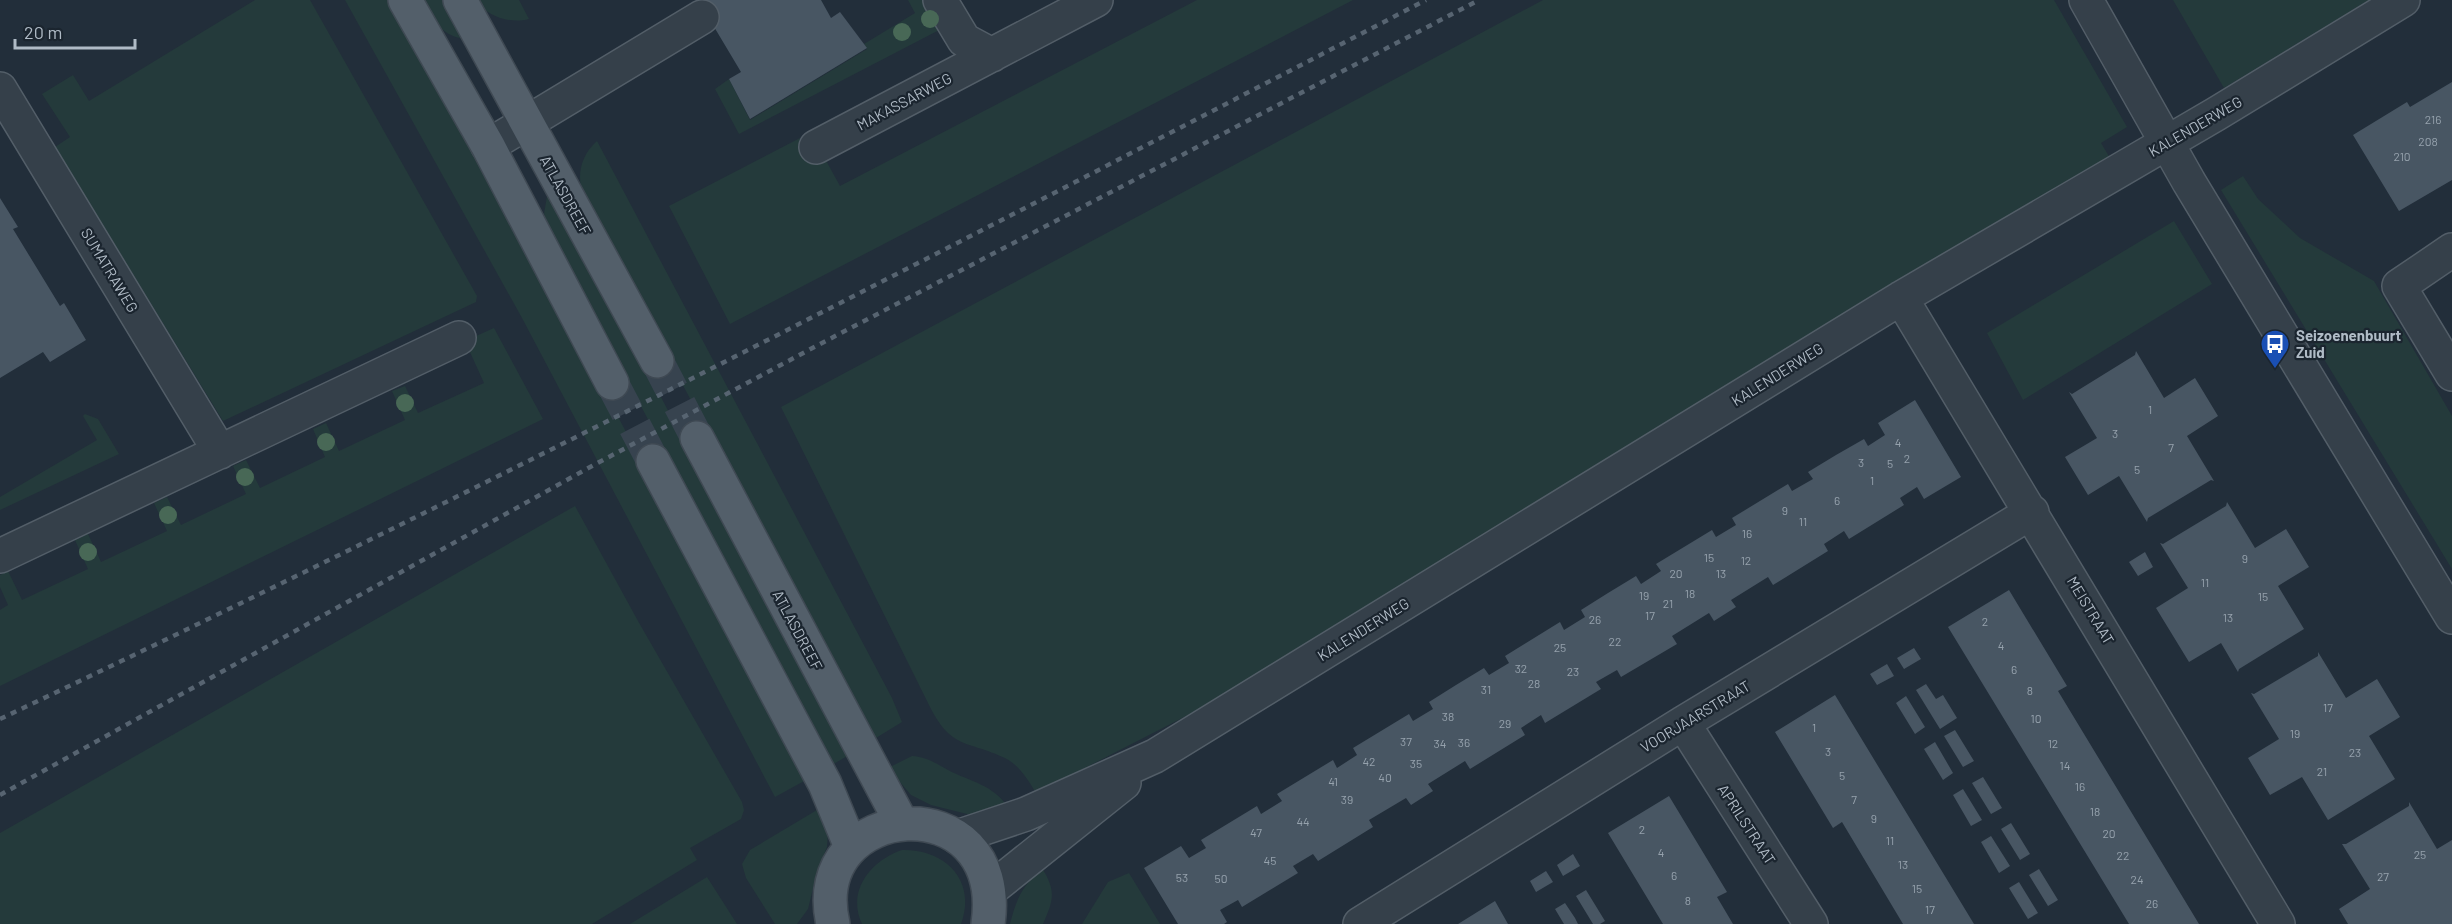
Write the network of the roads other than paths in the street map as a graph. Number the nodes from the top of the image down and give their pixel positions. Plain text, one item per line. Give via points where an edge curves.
1 (405, 0) edge
2 (460, 0) edge
3 (940, 0) edge
4 (1096, 0) edge
5 (2086, 0) edge
6 (2403, 0) edge
7 (702, 17) dead end
8 (992, 54) junction
9 (0, 89) edge
10 (527, 124) junction
11 (2167, 142) junction
12 (488, 146) junction
13 (816, 147) dead end
14 (2452, 250) edge
15 (1901, 298) junction
16 (459, 338) dead end
17 (657, 361) tunnel mouth
18 (2452, 374) edge
19 (612, 383) tunnel mouth
20 (697, 438) tunnel mouth
21 (220, 452) junction
22 (653, 461) tunnel mouth
23 (2032, 512) junction
24 (0, 556) edge
25 (2452, 617) edge
26 (1683, 723) junction
27 (1155, 756) junction
28 (901, 822) junction
29 (957, 837) junction
30 (851, 847) junction
31 (990, 890) junction
32 (831, 923) edge
33 (1360, 923) edge
34 (988, 924) edge
35 (1811, 924) edge
36 (2278, 924) edge

1 - 12 main road
2 - 10 main road, ATLASDREEF
3 - 8 street via 964,40
4 - 8 street, MAKASSARWEG
5 - 11 street
6 - 11 street, KALENDERWEG
7 - 10 street
8 - 13 street, MAKASSARWEG
9 - 21 street, SUMATRAWEG
10 - 12 street
10 - 17 main road, ATLASDREEF
11 - 15 street, KALENDERWEG
11 - 25 street
12 - 19 main road
14 - 18 street via 2399,285
15 - 23 street, MEISTRAAT
15 - 27 street, KALENDERWEG
16 - 21 street
20 - 28 main road, ATLASDREEF
21 - 24 street
22 - 30 main road via 825,784
23 - 26 street, VOORJAARSTRAAT
23 - 36 street, MEISTRAAT
26 - 33 street, VOORJAARSTRAAT
26 - 35 street, APRILSTRAAT
27 - 29 street, KALENDERWEG via 1026,814
27 - 31 street, KALENDERWEG
28 - 29 main road via 930,824
28 - 30 main road via 875,830
29 - 31 main road via 979,860
30 - 32 main road via 837,867 830,897
31 - 34 main road

